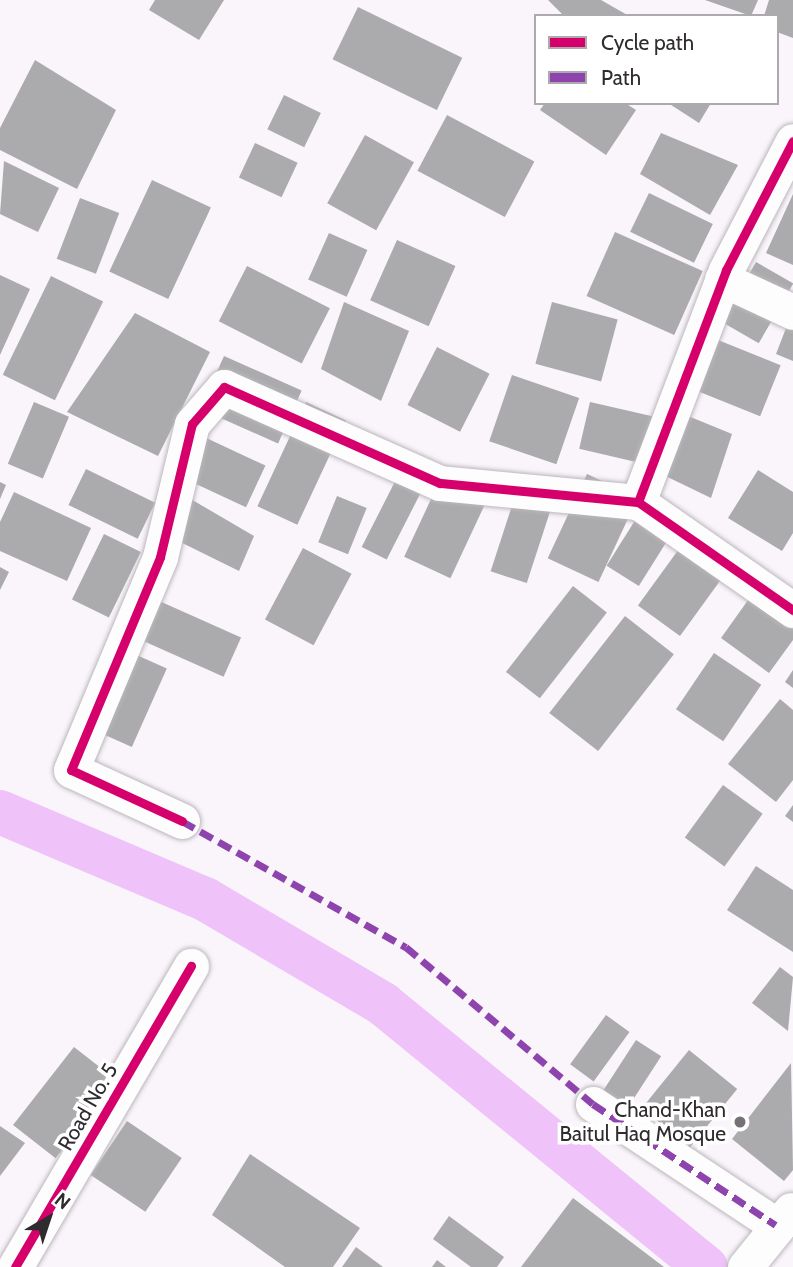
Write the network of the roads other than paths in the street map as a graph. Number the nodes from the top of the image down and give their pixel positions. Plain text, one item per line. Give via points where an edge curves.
1 (793, 141) edge
2 (722, 279) junction
3 (793, 312) edge
4 (638, 502) junction
5 (793, 610) edge
6 (182, 821) dead end
7 (191, 966) dead end
8 (593, 1104) dead end
9 (769, 1236) edge
10 (15, 1267) edge

1 - 2 street
2 - 3 street
2 - 4 street
4 - 5 street
4 - 6 street via 440,483 224,387 192,425 160,557 71,770
7 - 10 street, Road No. 5
8 - 9 street

